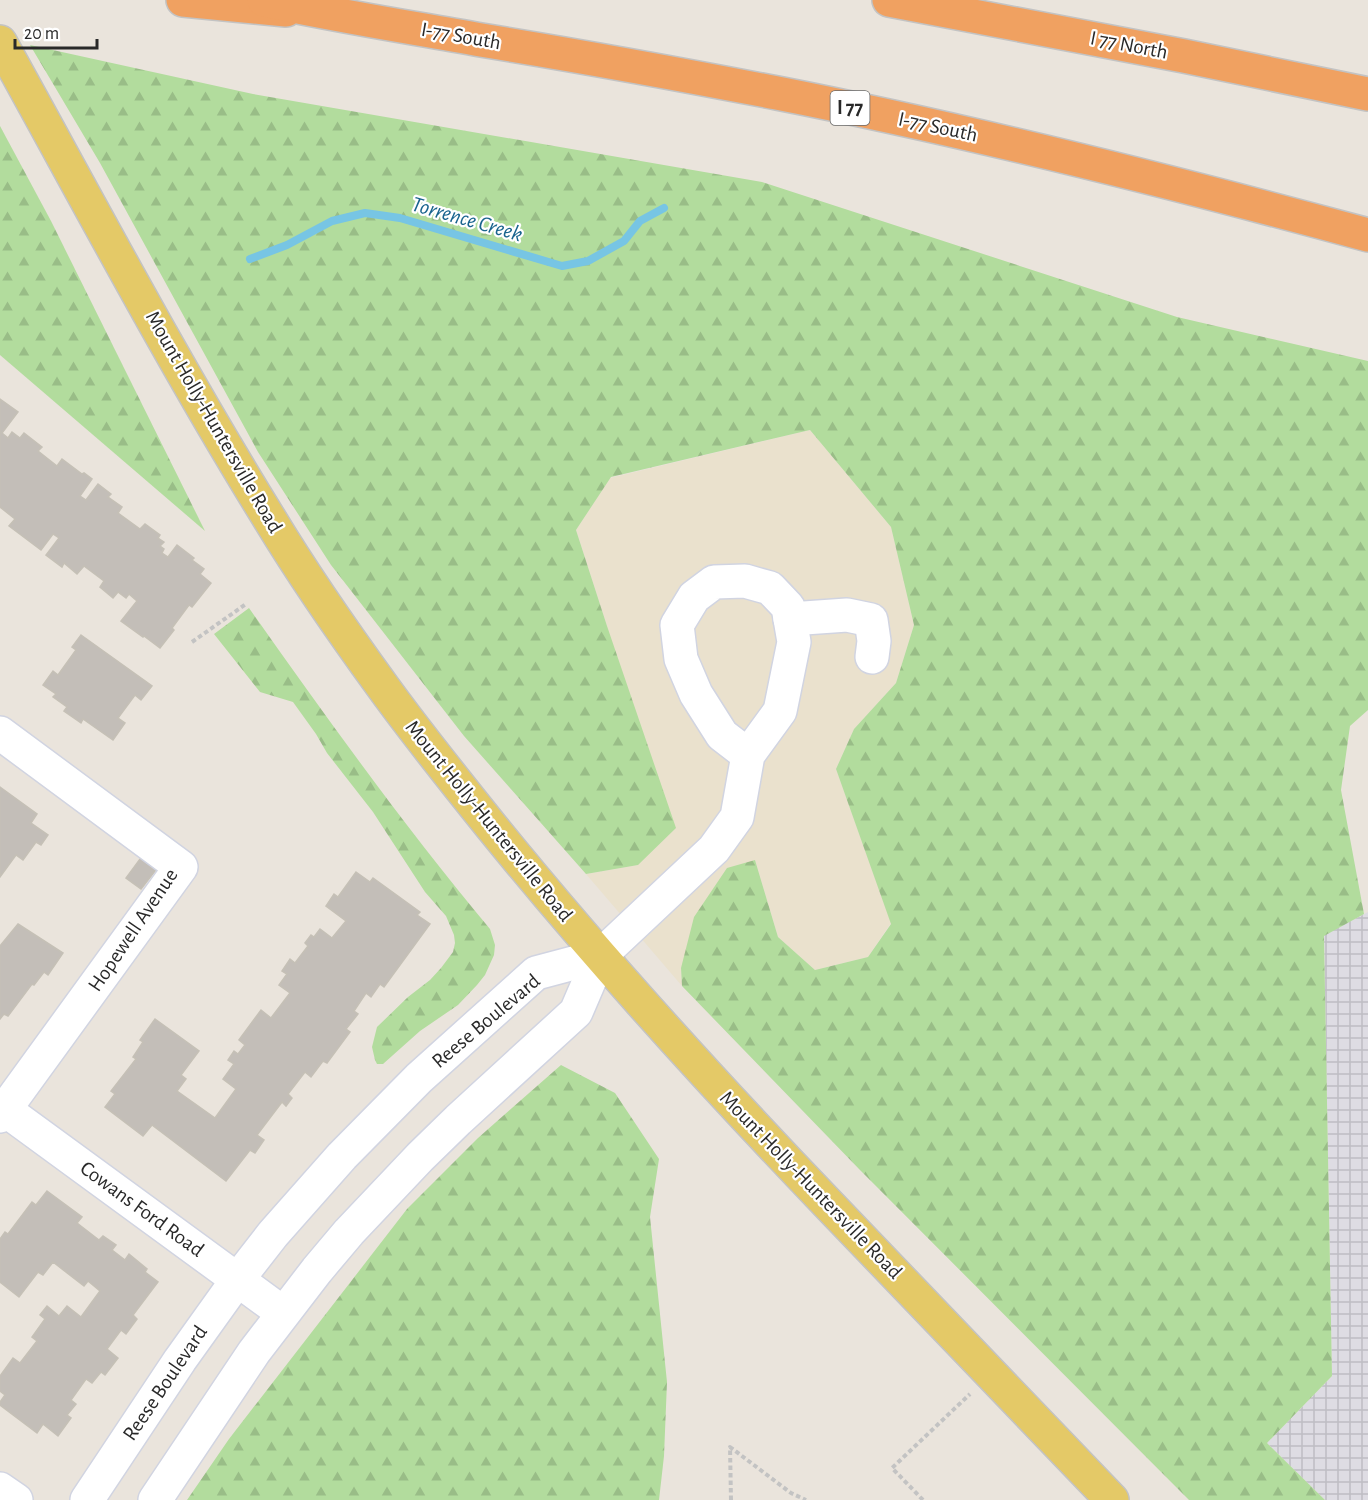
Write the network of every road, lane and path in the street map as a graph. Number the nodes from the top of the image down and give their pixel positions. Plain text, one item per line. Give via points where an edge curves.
1 (183, 0) edge
2 (264, 0) edge
3 (889, 0) edge
4 (326, 14) junction
5 (0, 42) edge
6 (1368, 94) edge
7 (1368, 235) edge
8 (246, 604) dead end
9 (790, 620) junction
10 (192, 642) dead end
11 (872, 657) dead end
12 (0, 733) edge
13 (748, 755) junction
14 (600, 956) junction
15 (2, 1111) edge
16 (238, 1279) junction
17 (283, 1313) junction
18 (991, 1374) junction
19 (0, 1489) edge
20 (16, 1500) edge
21 (87, 1500) edge
22 (155, 1500) edge
23 (731, 1500) edge
24 (806, 1500) edge
25 (923, 1500) edge
26 (1112, 1500) edge

1 - 4 highway, I 77
2 - 4 highway, I 77
3 - 6 highway, I 77 North
4 - 7 highway, I-77 South / I 77 via 631,66 931,125
5 - 14 main road, Mount Holly-Huntersville Road via 220,437 327,608 453,779
8 - 10 path
9 - 11 street via 847,615 871,620
9 - 13 street via 794,642 780,711
9 - 13 street via 788,607 770,588 745,580 714,582 694,597 677,625 681,659 696,694 722,735
12 - 15 street, Hopewell Avenue via 181,867
13 - 14 street via 737,817 714,849
14 - 16 street, Reese Boulevard via 536,973 380,1117 307,1195
14 - 17 street via 576,1012 412,1164 349,1232
14 - 18 main road, Mount Holly-Huntersville Road via 725,1096
15 - 16 street, Cowans Ford Road
16 - 17 street, Cowans Ford Road
16 - 21 street, Reese Boulevard
17 - 22 street
18 - 25 path via 892,1468
18 - 26 main road, Mount Holly-Huntersville Road
19 - 20 street
23 - 24 path via 730,1447

